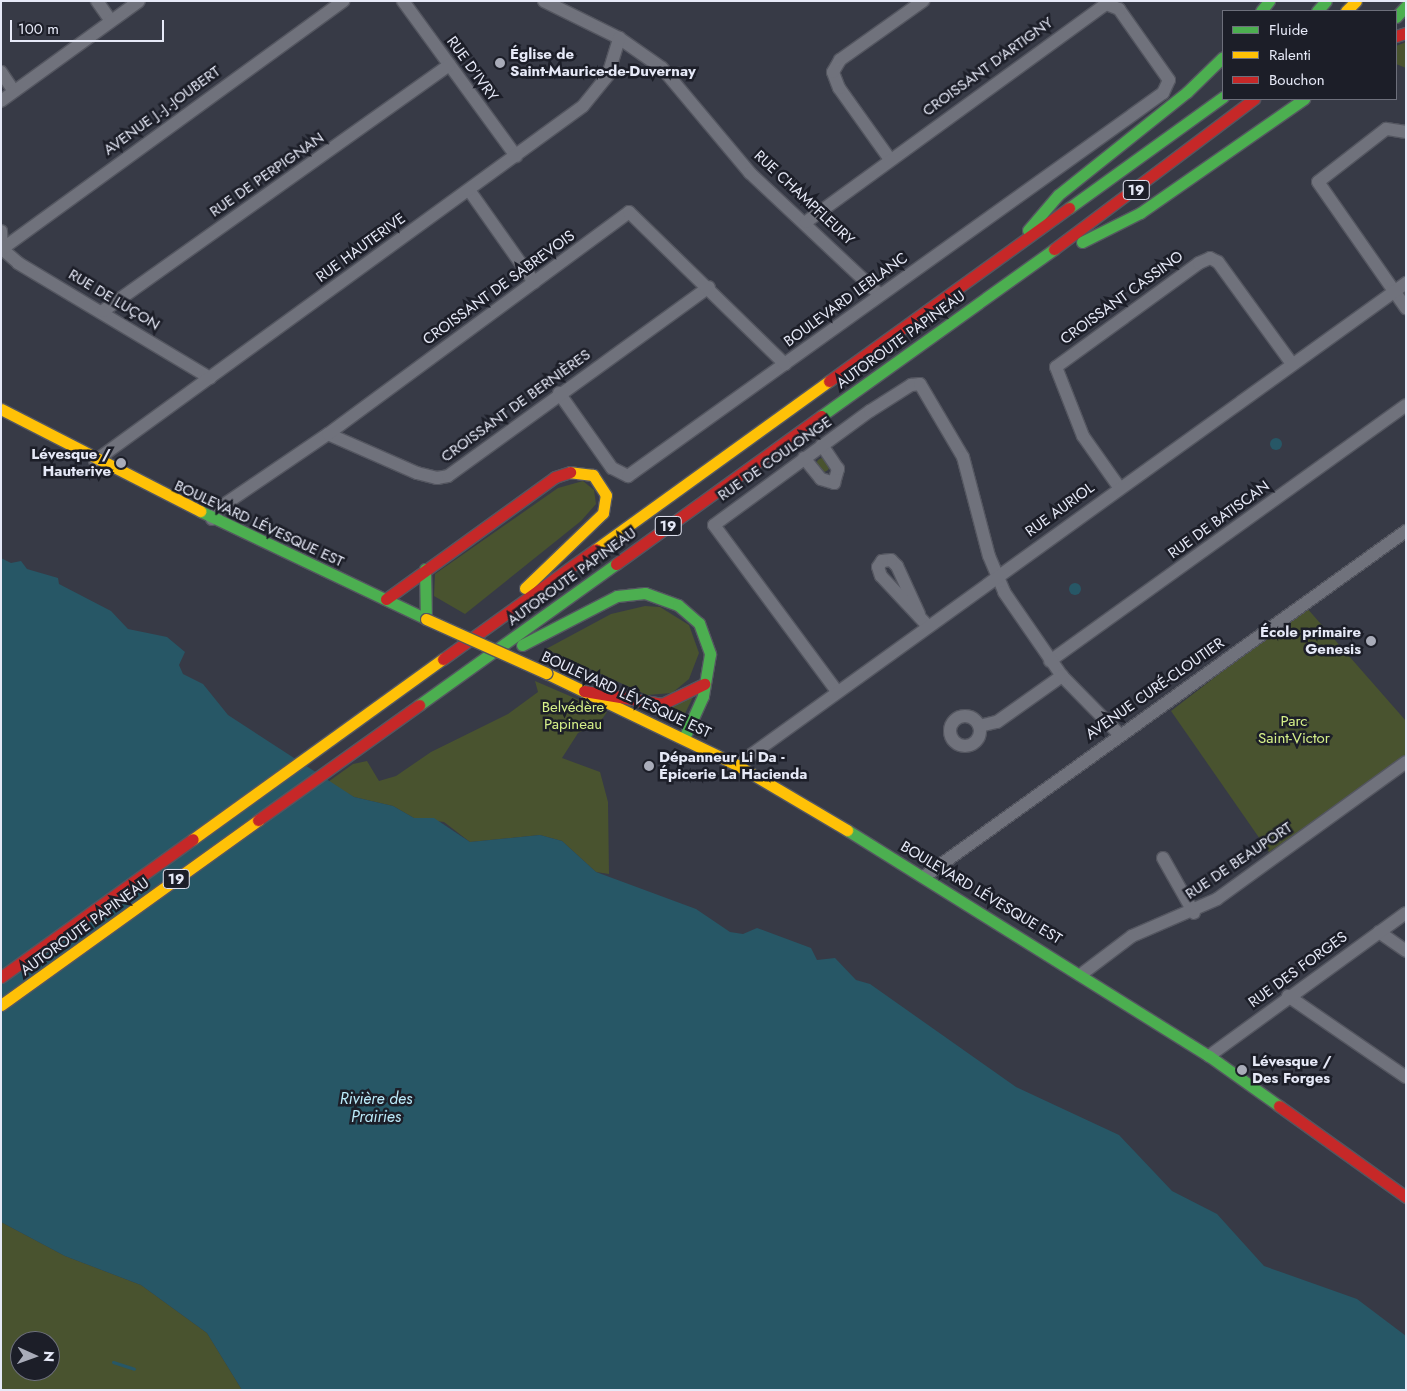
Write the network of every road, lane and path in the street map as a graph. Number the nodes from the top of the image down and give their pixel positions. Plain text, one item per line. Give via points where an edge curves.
1 (97, 1) edge
2 (139, 1) edge
3 (343, 1) edge
4 (403, 1) edge
5 (544, 1) edge
6 (923, 1) edge
7 (1326, 1) edge
8 (1356, 1) edge
9 (1399, 1) edge
10 (1406, 5) edge
11 (1317, 10) edge
12 (1347, 10) edge
13 (1397, 16) edge
14 (112, 21) junction
15 (619, 38) junction
16 (1222, 58) edge
17 (449, 65) junction
18 (1, 72) edge
19 (1169, 83) joint
20 (14, 91) junction
21 (1222, 98) edge
22 (1253, 100) edge
23 (1303, 100) edge
24 (1, 101) edge
25 (1406, 132) edge
26 (516, 156) junction
27 (889, 158) junction
28 (469, 190) junction
29 (806, 222) junction
30 (1, 232) edge
31 (2, 249) edge
32 (1001, 260) junction
33 (1014, 276) junction
34 (534, 282) junction
35 (1406, 283) edge
36 (709, 287) junction
37 (1394, 292) junction
38 (879, 294) junction
39 (1406, 308) edge
40 (103, 311) junction
41 (785, 364) junction
42 (1292, 364) junction
43 (210, 378) junction
44 (559, 394) junction
45 (1406, 405) edge
46 (1, 409) edge
47 (328, 434) junction
48 (822, 445) junction
49 (804, 458) junction
50 (95, 462) junction
51 (1119, 488) junction
52 (212, 519) junction
53 (1406, 531) edge
54 (425, 569) junction
55 (996, 577) junction
56 (386, 600) junction
57 (919, 614) dead end
58 (426, 619) junction
59 (927, 625) junction
60 (490, 626) junction
61 (1050, 661) junction
62 (465, 673) junction
63 (1062, 676) junction
64 (704, 684) junction
65 (836, 690) junction
66 (584, 691) junction
67 (978, 726) dead end
68 (1119, 734) junction
69 (684, 738) junction
70 (1406, 762) edge
71 (737, 765) junction
72 (1163, 858) dead end
73 (925, 876) junction
74 (1194, 913) junction
75 (1406, 913) edge
76 (1378, 932) junction
77 (1406, 951) edge
78 (1083, 973) junction
79 (1, 977) edge
80 (1288, 996) junction
81 (1, 1005) edge
82 (1209, 1056) junction
83 (1406, 1077) edge
84 (1406, 1197) edge

1 - 14 street
2 - 14 street
3 - 31 street, AVENUE J.-J.-JOUBERT
4 - 17 street, RUE D'IVRY
5 - 15 street, RUE CHAMPFLEURY
6 - 27 street via 840,60 833,72 838,88
7 - 11 main road
8 - 12 main road
9 - 10 main road
10 - 13 main road
14 - 20 street
15 - 26 street, RUE HAUTERIVE via 608,74 583,106
15 - 29 street, RUE CHAMPFLEURY via 662,68 750,173
16 - 32 main road via 1187,92 1058,195
17 - 26 street, RUE D'IVRY
17 - 40 street, RUE DE PERPIGNAN
18 - 20 street
19 - 27 street, CROISSANT D'ARTIGNY via 1119,8 1106,4
19 - 38 street, BOULEVARD LEBLANC via 1163,92
20 - 24 street
21 - 32 main road, AUTOROUTE PAPINEAU / 19
22 - 33 main road, AUTOROUTE PAPINEAU / 19
23 - 33 main road via 1140,214
25 - 37 street via 1386,129 1318,180
26 - 28 street, RUE HAUTERIVE
27 - 29 street, CROISSANT D'ARTIGNY
28 - 34 street
28 - 43 street, RUE HAUTERIVE
29 - 38 street, RUE CHAMPFLEURY
30 - 31 street
31 - 40 street, RUE DE LUÇON via 18,263
32 - 60 main road, AUTOROUTE PAPINEAU / 19
33 - 62 main road, AUTOROUTE PAPINEAU / 19
34 - 36 street, CROISSANT DE SABREVOIS via 629,212
34 - 47 street, CROISSANT DE SABREVOIS
35 - 37 street, RUE AURIOL
36 - 41 street, CROISSANT DE SABREVOIS
36 - 44 street, CROISSANT DE BERNIÈRES
37 - 39 street
37 - 42 street, RUE AURIOL
38 - 41 street, BOULEVARD LEBLANC
40 - 43 street, RUE DE LUÇON
41 - 44 street, BOULEVARD LEBLANC via 625,477 612,468
42 - 51 street, RUE AURIOL
42 - 51 street, CROISSANT CASSINO via 1218,262 1208,258 1191,268 1056,370 1083,436
43 - 50 street, RUE HAUTERIVE
44 - 47 street, CROISSANT DE BERNIÈRES via 448,476 437,478
45 - 61 street, RUE DE BATISCAN
46 - 50 main road, BOULEVARD LÉVESQUE EST
47 - 52 street, CROISSANT DE SABREVOIS via 222,506
48 - 49 street, RUE DE COULONGE
48 - 49 street via 838,469 834,483 821,480
48 - 55 street, RUE DE COULONGE via 911,384 920,384 963,457
49 - 65 street, RUE DE COULONGE via 718,519 714,528
50 - 52 main road, BOULEVARD LÉVESQUE EST
51 - 55 street, RUE AURIOL
52 - 56 main road, BOULEVARD LÉVESQUE EST
53 - 68 street, AVENUE CURÉ-CLOUTIER
54 - 56 main road
54 - 58 main road
54 - 60 main road via 563,473 582,470 598,479 606,496 602,513
55 - 59 street, RUE AURIOL
55 - 61 street
56 - 58 main road, BOULEVARD LÉVESQUE EST
57 - 59 street
58 - 66 main road, BOULEVARD LÉVESQUE EST, bridge
59 - 65 street, RUE AURIOL
60 - 79 main road, AUTOROUTE PAPINEAU / 19
61 - 63 street
62 - 64 main road via 608,600 645,593 678,604 698,623 710,654
62 - 81 main road, AUTOROUTE PAPINEAU / 19
63 - 67 street via 997,722
63 - 68 street
64 - 66 main road via 662,704
64 - 69 main road
65 - 71 street, RUE AURIOL
66 - 69 main road, BOULEVARD LÉVESQUE EST
68 - 73 street, AVENUE CURÉ-CLOUTIER
69 - 71 main road, BOULEVARD LÉVESQUE EST
70 - 74 street, RUE DE BEAUPORT
71 - 73 main road, BOULEVARD LÉVESQUE EST
72 - 74 street
73 - 78 main road, BOULEVARD LÉVESQUE EST
74 - 78 street, RUE DE BEAUPORT via 1132,936
75 - 76 street, RUE DES FORGES
76 - 77 street
76 - 80 street, RUE DES FORGES
78 - 82 main road, BOULEVARD LÉVESQUE EST
80 - 82 street, RUE DES FORGES
80 - 83 street
82 - 84 main road, BOULEVARD LÉVESQUE EST

